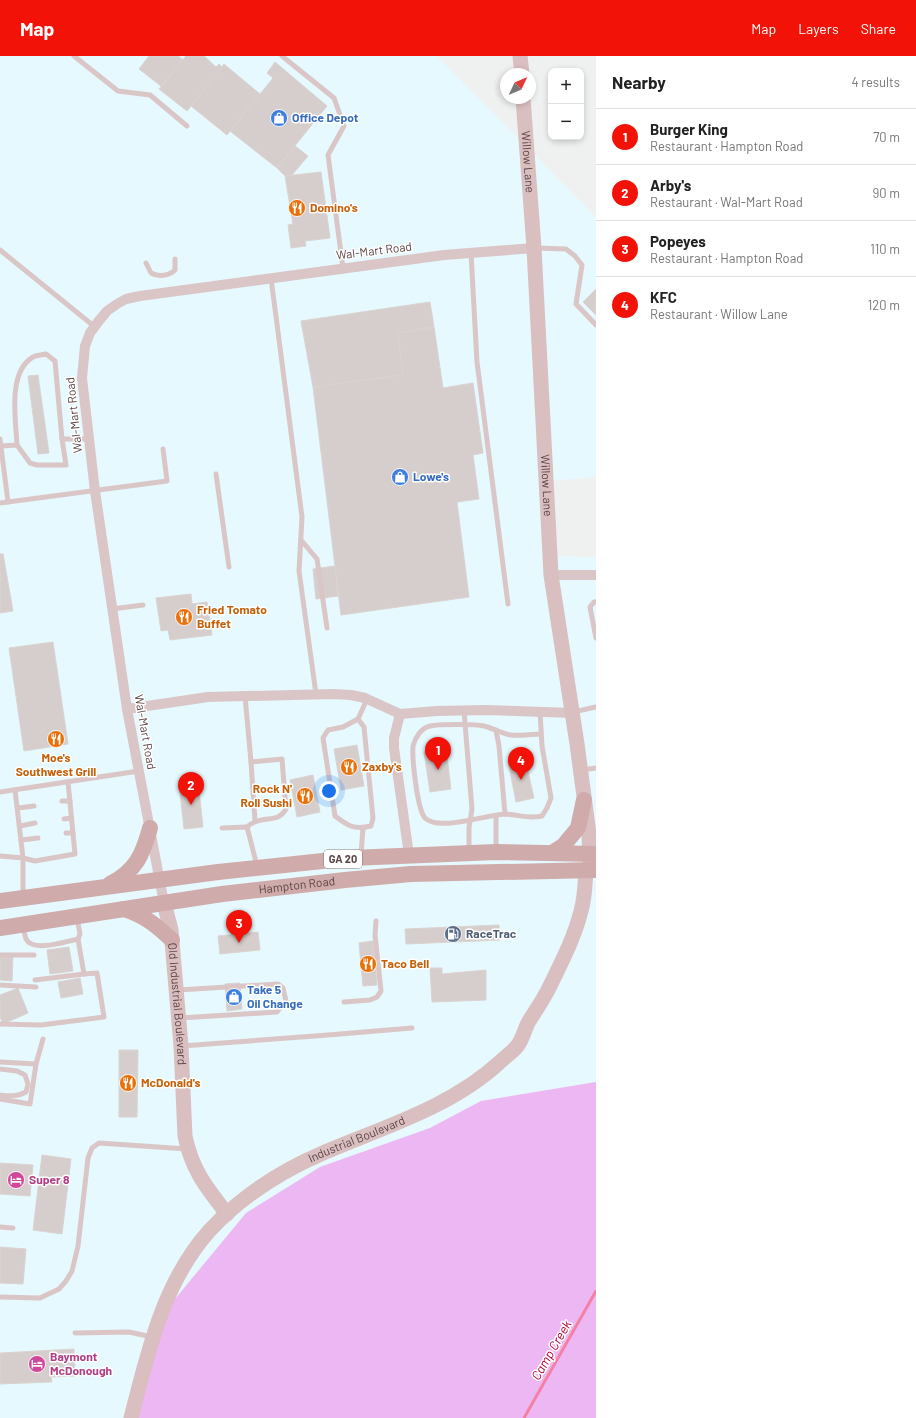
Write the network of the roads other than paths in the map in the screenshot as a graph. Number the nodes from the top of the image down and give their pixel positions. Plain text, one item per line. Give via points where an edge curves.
1 (74, 56) edge
2 (282, 56) edge
3 (520, 56) edge
4 (521, 68) edge
5 (523, 104) edge
6 (187, 126) dead end
7 (534, 248) junction
8 (0, 250) edge
9 (471, 253) junction
10 (174, 259) dead end
11 (146, 263) dead end
12 (343, 268) junction
13 (271, 278) junction
14 (596, 325) edge
15 (95, 327) junction
16 (0, 439) edge
17 (62, 439) junction
18 (89, 439) junction
19 (1, 446) edge
20 (17, 446) junction
21 (163, 449) dead end
22 (216, 474) dead end
23 (95, 491) junction
24 (8, 502) junction
25 (0, 503) edge
26 (301, 540) junction
27 (229, 567) dead end
28 (596, 575) edge
29 (551, 576) junction
30 (596, 602) edge
31 (508, 604) dead end
32 (143, 605) dead end
33 (112, 609) junction
34 (327, 628) dead end
35 (596, 638) edge
36 (316, 694) junction
37 (245, 696) junction
38 (367, 700) junction
39 (596, 707) edge
40 (127, 709) junction
41 (464, 710) junction
42 (540, 712) junction
43 (572, 713) junction
44 (400, 714) junction
45 (358, 719) junction
46 (465, 725) junction
47 (496, 730) junction
48 (541, 734) junction
49 (251, 762) junction
50 (596, 768) edge
51 (580, 770) junction
52 (139, 771) junction
53 (68, 782) junction
54 (15, 790) junction
55 (0, 792) edge
56 (70, 800) junction
57 (584, 800) junction
58 (62, 802) dead end
59 (34, 806) dead end
60 (18, 808) junction
61 (505, 814) junction
62 (496, 816) junction
63 (71, 818) junction
64 (64, 819) dead end
65 (255, 821) junction
66 (470, 821) junction
67 (36, 823) dead end
68 (20, 826) junction
69 (247, 827) junction
70 (150, 828) junction
71 (222, 828) dead end
72 (363, 828) junction
73 (73, 833) junction
74 (66, 834) dead end
75 (38, 838) dead end
76 (21, 840) junction
77 (496, 852) junction
78 (468, 853) junction
79 (552, 854) junction
80 (409, 855) junction
81 (0, 856) edge
82 (23, 858) junction
83 (361, 858) junction
84 (592, 863) edge
85 (258, 869) junction
86 (160, 879) junction
87 (105, 886) junction
88 (23, 897) junction
89 (0, 901) edge
90 (164, 903) junction
91 (124, 909) junction
92 (76, 916) junction
93 (376, 921) dead end
94 (22, 924) junction
95 (0, 928) edge
96 (78, 939) junction
97 (172, 940) junction
98 (0, 954) edge
99 (34, 955) dead end
100 (84, 974) junction
101 (35, 980) dead end
102 (0, 985) edge
103 (36, 987) dead end
104 (176, 990) junction
105 (344, 1002) dead end
106 (179, 1018) junction
107 (0, 1024) edge
108 (412, 1028) dead end
109 (43, 1039) dead end
110 (181, 1046) junction
111 (0, 1062) edge
112 (36, 1064) junction
113 (0, 1069) edge
114 (0, 1095) edge
115 (0, 1099) edge
116 (188, 1149) junction
117 (227, 1214) junction
118 (0, 1227) edge
119 (13, 1228) dead end
120 (0, 1297) edge
121 (75, 1333) dead end
122 (153, 1337) junction
123 (131, 1418) edge

1 - 6 lane via 118,91 150,95
2 - 12 lane via 334,98 344,126 328,155
3 - 4 street
5 - 7 street, Willow Lane
7 - 9 street, Wal-Mart Road
7 - 14 lane via 566,249 575,256 582,265 576,304
7 - 29 street, Willow Lane
8 - 15 lane
9 - 12 street, Wal-Mart Road
9 - 31 lane via 478,362
10 - 11 lane via 175,270 166,275 158,276 151,273
12 - 13 street, Wal-Mart Road
13 - 15 street, Wal-Mart Road via 126,299 107,311
13 - 26 lane via 302,516
15 - 18 street, Wal-Mart Road via 85,346 82,378
16 - 19 lane
17 - 18 lane
17 - 20 lane via 66,465 30,463
17 - 20 lane via 55,361 46,354 33,357 22,367 16,384
18 - 23 street, Wal-Mart Road
19 - 20 lane
19 - 24 lane
21 - 23 lane via 167,481
22 - 27 lane
23 - 24 lane
23 - 33 street, Wal-Mart Road
24 - 25 lane
26 - 34 lane via 317,559
26 - 36 lane via 299,571
28 - 29 street
29 - 43 street, Willow Lane
30 - 35 lane via 590,607
32 - 33 lane
33 - 40 street, Wal-Mart Road
36 - 37 street
36 - 38 street via 351,695
37 - 40 street via 208,697
37 - 49 lane
38 - 44 street
38 - 45 lane
39 - 43 lane
40 - 52 street, Wal-Mart Road
41 - 42 street
41 - 44 street
41 - 46 lane
42 - 43 street
42 - 48 lane
43 - 51 street, Willow Lane
44 - 80 street via 394,748
45 - 72 lane via 364,727 374,818 371,826
45 - 72 lane via 343,727 328,730 323,738 335,816 352,827
46 - 47 lane
46 - 66 lane via 472,809
46 - 66 lane via 429,726 418,733 414,746 414,773 420,807 425,818 435,823
47 - 48 lane via 510,735
47 - 61 lane
48 - 61 lane via 551,798 547,808 542,816 532,818
49 - 65 lane
49 - 65 lane via 282,759 286,809 282,815 275,818
50 - 51 lane
51 - 57 street, Willow Lane
52 - 53 lane
52 - 70 street, Wal-Mart Road
53 - 54 lane
53 - 56 lane
54 - 55 lane
54 - 60 lane
56 - 58 lane
56 - 63 lane
57 - 79 main road via 578,828 563,846
57 - 84 street, Willow Lane
59 - 60 lane
60 - 68 lane
61 - 62 lane
62 - 66 lane
62 - 77 lane
63 - 64 lane
63 - 73 lane
65 - 69 lane
66 - 78 lane
67 - 68 lane
68 - 76 lane
69 - 71 lane
69 - 85 lane
70 - 86 street, Wal-Mart Road
70 - 87 main road via 138,861 118,880
72 - 83 lane
73 - 74 lane
73 - 82 lane via 75,854 35,861
75 - 76 lane
76 - 82 lane
77 - 78 main road, Hampton Road / GA 20
77 - 79 main road, Hampton Road / GA 20
78 - 80 main road, Hampton Road / GA 20
79 - 84 main road, Hampton Road / GA 20
80 - 83 main road, Hampton Road / GA 20
81 - 82 lane
82 - 88 lane
83 - 85 main road, Hampton Road / GA 20
84 - 90 main road, Hampton Road / GA 20 via 345,880
84 - 117 street, Industrial Boulevard via 572,940 518,1045 495,1067 469,1086 432,1107 321,1154 278,1176 250,1194
85 - 86 main road, Hampton Road / GA 20
86 - 87 main road, Hampton Road / GA 20
86 - 90 street, Wal-Mart Road
87 - 88 main road, Hampton Road / GA 20
88 - 89 main road, Hampton Road / GA 20
90 - 91 main road, Hampton Road / GA 20
90 - 97 street, Old Industrial Boulevard
91 - 92 main road, Hampton Road / GA 20
91 - 97 main road via 146,918
92 - 94 main road, Hampton Road / GA 20
92 - 96 lane via 80,934
93 - 105 lane via 375,935 382,991 378,997 370,1000
94 - 95 main road, Hampton Road / GA 20
94 - 96 lane via 27,940 32,945 41,946
96 - 100 lane
97 - 104 street, Old Industrial Boulevard
98 - 99 lane
100 - 101 lane
100 - 107 lane via 97,973 104,1017 41,1025
102 - 103 lane
104 - 106 street, Old Industrial Boulevard
104 - 106 lane via 278,984 283,988 286,1001 277,1012
106 - 110 street, Old Industrial Boulevard
108 - 110 lane
109 - 112 lane
110 - 116 street, Old Industrial Boulevard via 183,1123
111 - 112 lane
112 - 115 lane via 30,1104
113 - 114 lane via 18,1070 25,1075 28,1084 26,1092 15,1097
116 - 117 street, Old Industrial Boulevard via 197,1173
116 - 120 lane via 99,1144 92,1148 88,1158 78,1246 72,1271 66,1282 40,1298
117 - 122 street, Industrial Boulevard via 197,1246 181,1270
118 - 119 lane
121 - 122 lane via 129,1332
122 - 123 street, Industrial Boulevard

